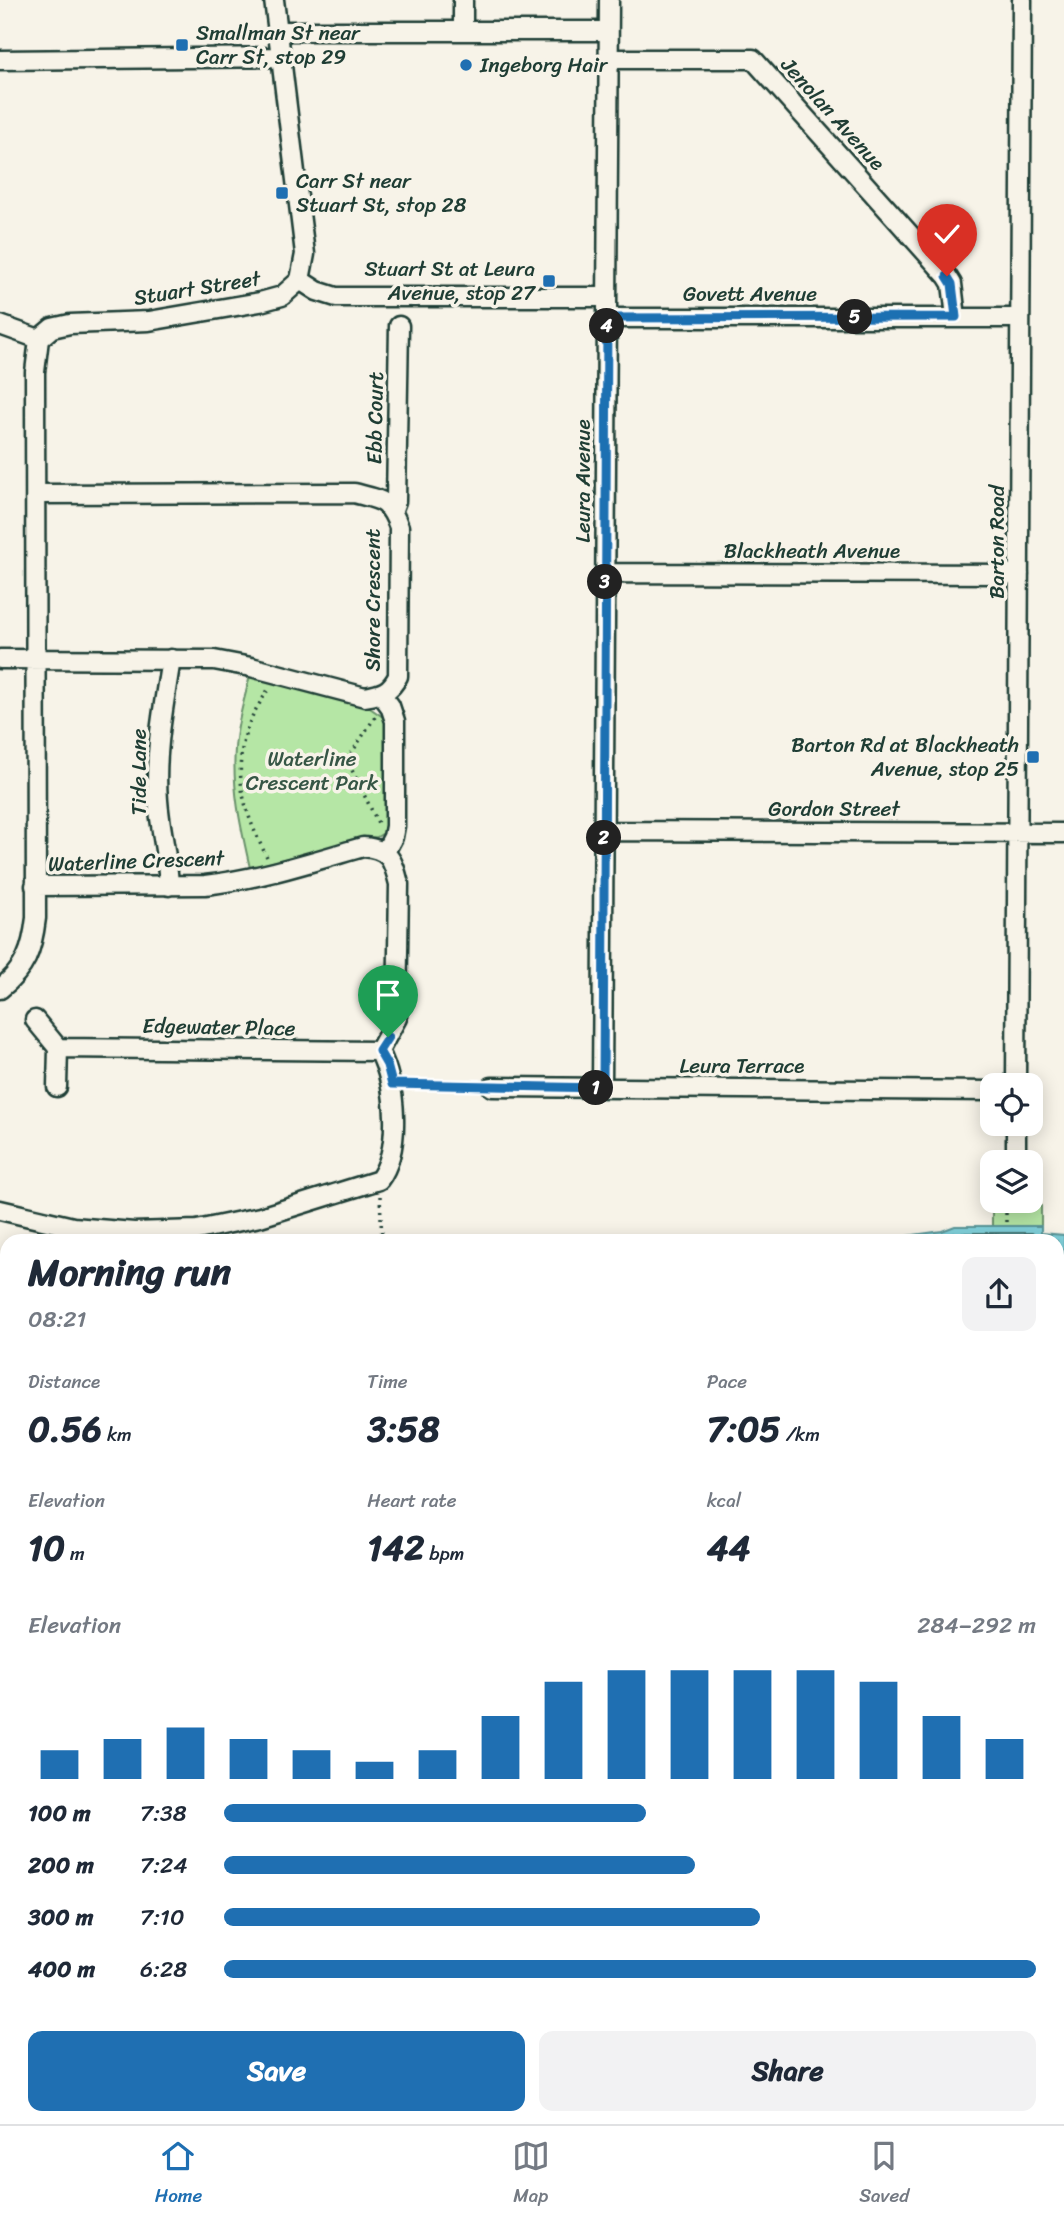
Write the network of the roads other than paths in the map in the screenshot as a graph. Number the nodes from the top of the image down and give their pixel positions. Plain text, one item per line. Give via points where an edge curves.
1 (274, 0) edge
2 (463, 0) edge
3 (609, 0) edge
4 (1021, 0) edge
5 (463, 30) junction
6 (278, 31) junction
7 (608, 31) junction
8 (281, 57) junction
9 (608, 59) junction
10 (0, 60) edge
11 (300, 280) junction
12 (607, 297) junction
13 (956, 317) junction
14 (607, 318) junction
15 (1020, 318) junction
16 (0, 325) edge
17 (398, 326) dead end
18 (39, 339) junction
19 (36, 494) junction
20 (393, 509) junction
21 (606, 573) junction
22 (1019, 575) junction
23 (0, 659) edge
24 (35, 659) junction
25 (171, 659) junction
26 (384, 698) junction
27 (604, 831) junction
28 (1018, 833) junction
29 (1064, 833) edge
30 (385, 852) junction
31 (35, 886) junction
32 (169, 886) junction
33 (0, 989) edge
34 (35, 1020) dead end
35 (58, 1048) junction
36 (379, 1051) junction
37 (1016, 1073) edge
38 (57, 1087) dead end
39 (492, 1087) road end
40 (603, 1088) junction
41 (980, 1091) edge
42 (0, 1210) edge

1 - 6 street
2 - 5 street
3 - 7 street, Leura Avenue
4 - 15 street, Barton Road
5 - 6 street
5 - 7 street
6 - 8 street
7 - 9 street, Leura Avenue
8 - 10 street
8 - 11 street via 305,254
9 - 12 street, Leura Avenue
9 - 13 street, Jenolan Avenue via 753,59 947,276
11 - 12 street via 336,297
11 - 18 street, Stuart Street via 282,296 260,302 149,321 69,324 52,328
12 - 14 street, Leura Avenue
13 - 14 street, Govett Avenue
13 - 15 street, Govett Avenue
14 - 21 street, Leura Avenue
15 - 22 street, Barton Road
16 - 18 street
17 - 20 street, Ebb Court
18 - 19 street
19 - 20 street, Shore Crescent via 354,493
19 - 24 street
20 - 26 street, Shore Crescent via 399,527 398,676
21 - 22 street, Blackheath Avenue
21 - 27 street, Leura Avenue
22 - 28 street, Barton Road
23 - 24 street, Shore Crescent
24 - 25 street, Shore Crescent
24 - 31 street
25 - 26 street, Shore Crescent via 214,660
25 - 32 street, Tide Lane via 159,742 158,799
26 - 30 street via 395,721 394,832
27 - 28 street, Gordon Street
27 - 40 street, Leura Avenue
28 - 29 street, Gordon Street
28 - 37 street, Barton Road
30 - 32 street, Waterline Crescent via 363,847 230,882
30 - 36 street via 399,884 397,1018
31 - 32 street, Waterline Crescent
31 - 33 street via 33,943 25,963
34 - 35 street
35 - 36 street, Edgewater Place
35 - 38 street
36 - 42 street via 392,1084 393,1147 388,1168 379,1180 260,1217 197,1230 134,1232 72,1227
39 - 40 street, Leura Terrace
40 - 41 street, Leura Terrace

